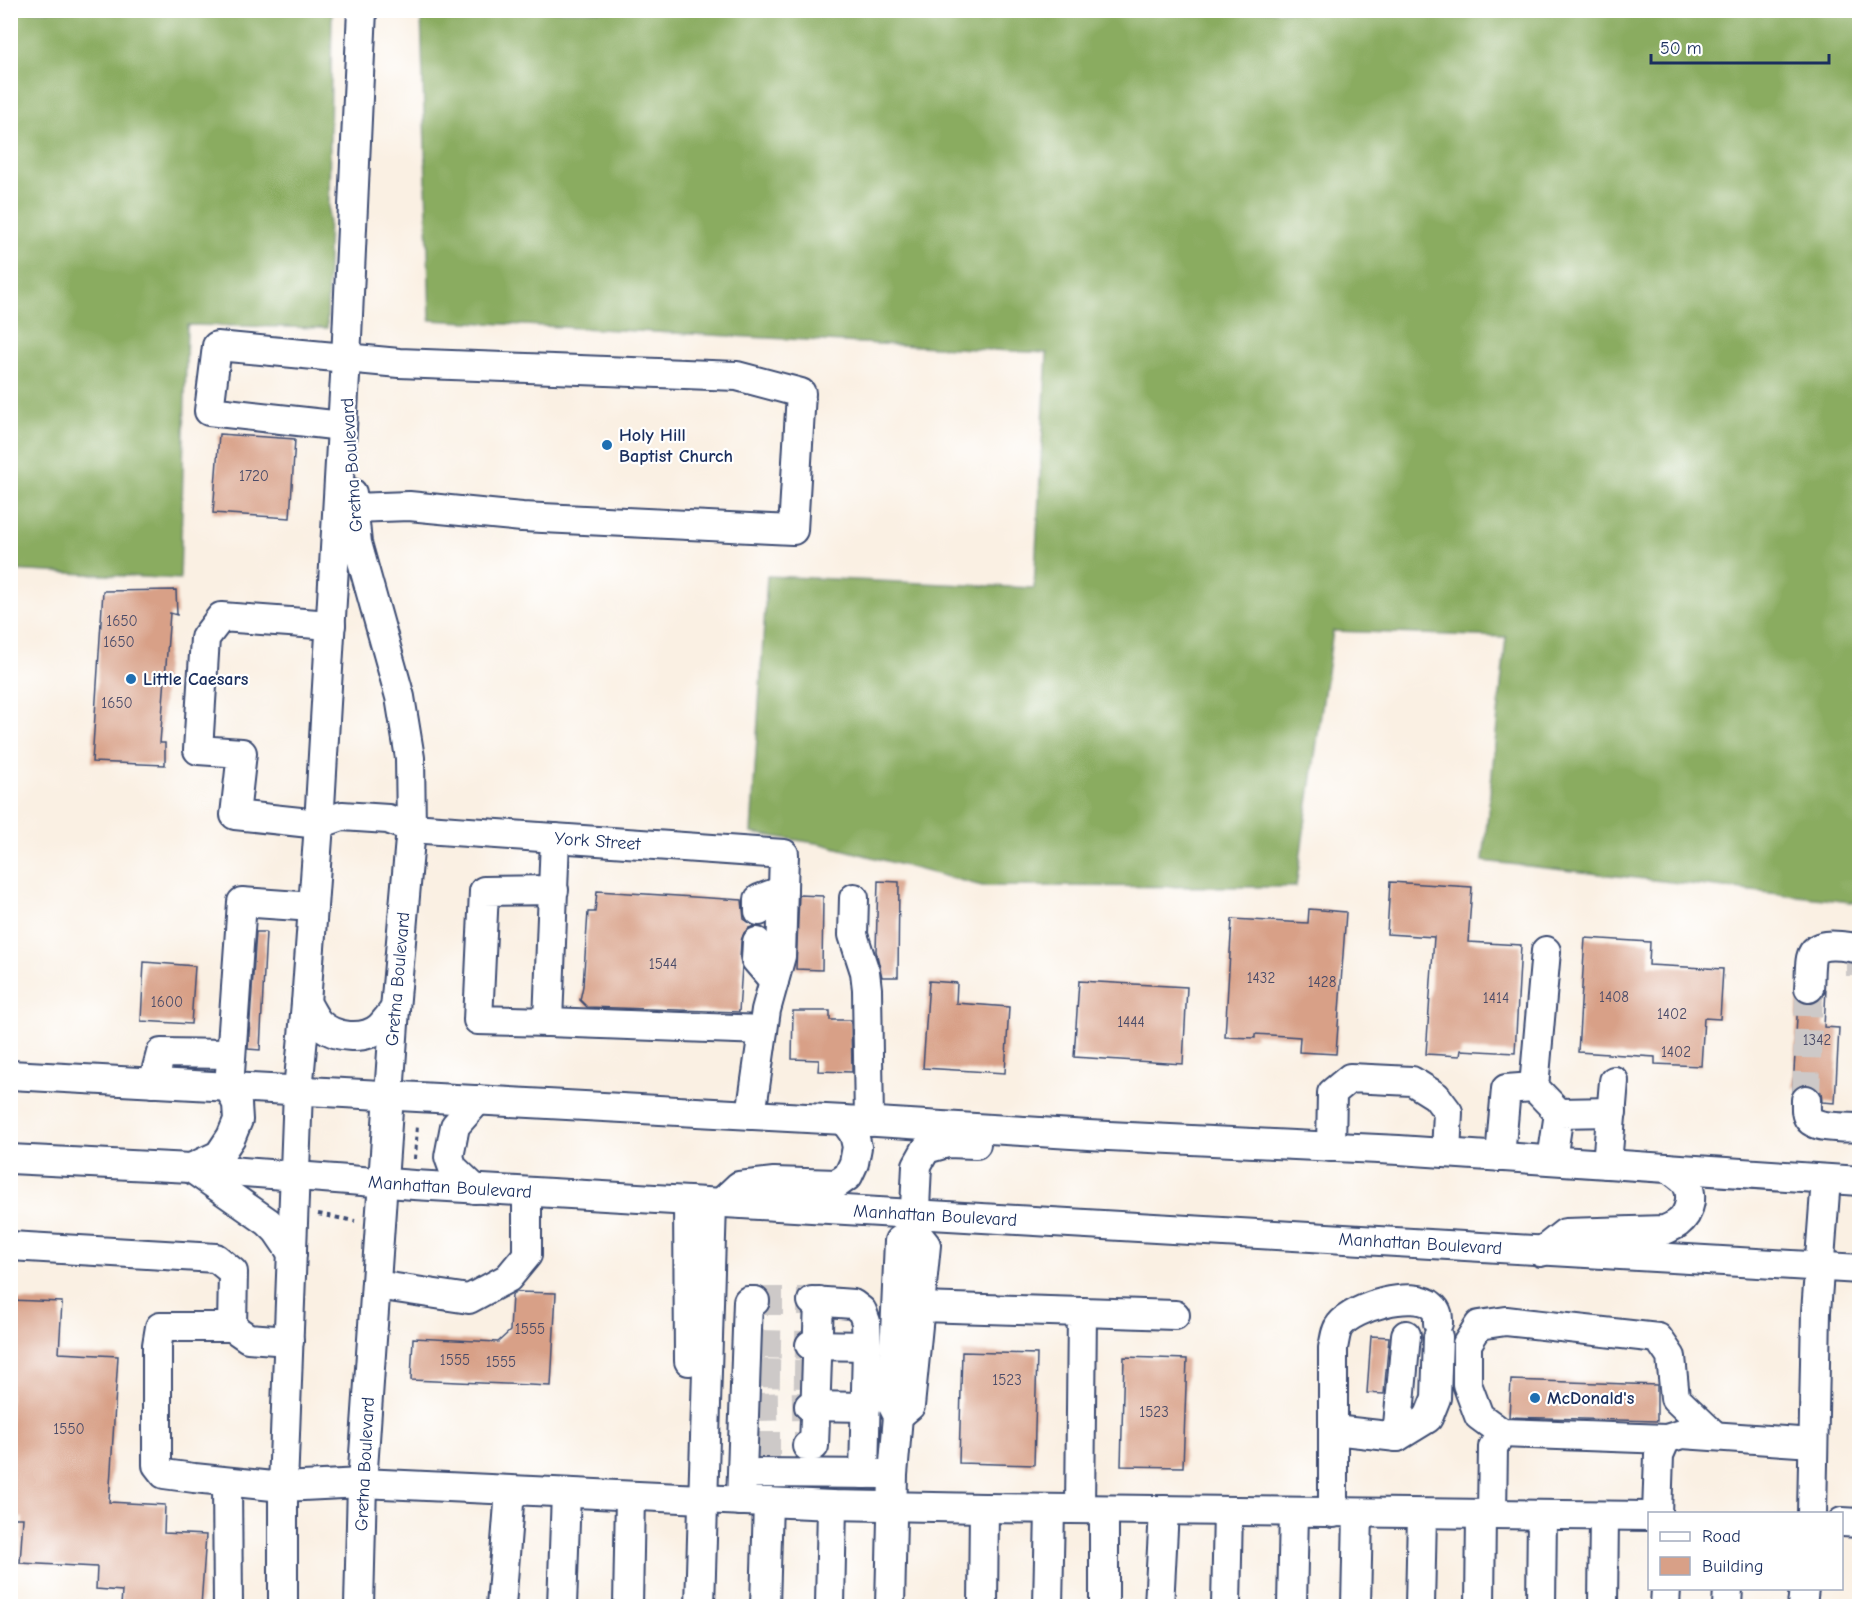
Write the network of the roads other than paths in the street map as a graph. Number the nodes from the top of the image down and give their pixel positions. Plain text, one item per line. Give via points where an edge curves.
1 (362, 10) edge
2 (346, 359) junction
3 (342, 426) junction
4 (353, 508) junction
5 (330, 625) junction
6 (319, 824) junction
7 (411, 828) junction
8 (555, 838) junction
9 (554, 890) junction
10 (783, 890) junction
11 (854, 898) dead end
12 (313, 907) junction
13 (759, 911) dead end
14 (757, 942) dead end
15 (1546, 951) dead end
16 (1854, 959) tunnel mouth
17 (774, 981) junction
18 (1809, 988) tunnel mouth
19 (306, 1003) junction
20 (395, 1009) junction
21 (548, 1022) junction
22 (764, 1030) junction
23 (231, 1054) junction
24 (10, 1075) edge
25 (1614, 1081) dead end
26 (153, 1083) junction
27 (229, 1087) junction
28 (1534, 1087) junction
29 (298, 1091) junction
30 (390, 1095) junction
31 (478, 1100) junction
32 (1806, 1100) tunnel mouth
33 (1612, 1112) junction
34 (1559, 1113) junction
35 (751, 1115) junction
36 (857, 1121) junction
37 (1860, 1128) edge
38 (1088, 1135) junction
39 (1330, 1147) junction
40 (1446, 1153) junction
41 (1500, 1157) junction
42 (10, 1159) edge
43 (1552, 1160) junction
44 (1607, 1164) junction
45 (191, 1168) junction
46 (1669, 1168) junction
47 (295, 1177) junction
48 (1826, 1179) junction
49 (1860, 1181) edge
50 (383, 1183) junction
51 (475, 1189) junction
52 (527, 1192) junction
53 (707, 1202) junction
54 (915, 1222) junction
55 (10, 1246) edge
56 (1541, 1251) junction
57 (292, 1253) junction
58 (1821, 1268) junction
59 (1860, 1269) edge
60 (376, 1285) junction
61 (754, 1301) dead end
62 (920, 1307) junction
63 (1082, 1312) junction
64 (1175, 1315) dead end
65 (1407, 1319) junction
66 (232, 1327) junction
67 (289, 1341) junction
68 (814, 1345) junction
69 (867, 1346) junction
70 (812, 1407) junction
71 (866, 1407) junction
72 (898, 1416) junction
73 (1334, 1430) junction
74 (1502, 1433) junction
75 (1715, 1436) junction
76 (1397, 1437) junction
77 (1666, 1439) junction
78 (1813, 1443) junction
79 (811, 1446) dead end
80 (746, 1455) junction
81 (864, 1474) junction
82 (893, 1475) junction
83 (227, 1482) junction
84 (362, 1483) junction
85 (283, 1487) junction
86 (510, 1491) junction
87 (566, 1493) junction
88 (630, 1496) junction
89 (697, 1500) junction
90 (755, 1502) junction
91 (832, 1505) junction
92 (892, 1506) junction
93 (984, 1508) junction
94 (1050, 1509) junction
95 (1092, 1509) junction
96 (1164, 1510) junction
97 (1228, 1511) junction
98 (1294, 1512) junction
99 (1657, 1512) edge
100 (1812, 1512) edge
101 (1345, 1513) junction
102 (1422, 1514) junction
103 (1487, 1514) junction
104 (1542, 1515) junction
105 (1604, 1516) junction
106 (1648, 1516) edge
107 (1843, 1522) edge
108 (1860, 1523) edge
109 (1666, 1590) edge
110 (1728, 1590) edge
111 (1804, 1590) edge
112 (228, 1606) edge
113 (283, 1606) edge
114 (359, 1606) edge
115 (501, 1606) edge
116 (562, 1606) edge
117 (628, 1606) edge
118 (700, 1606) edge
119 (765, 1606) edge
120 (830, 1606) edge
121 (890, 1606) edge
122 (983, 1606) edge
123 (1048, 1606) edge
124 (1104, 1606) edge
125 (1159, 1606) edge
126 (1226, 1606) edge
127 (1292, 1606) edge
128 (1356, 1606) edge
129 (1420, 1606) edge
130 (1479, 1606) edge
131 (1541, 1606) edge
132 (1603, 1606) edge
133 (1665, 1606) edge
134 (1727, 1606) edge
135 (1802, 1606) edge

1 - 2 street, Gretna Boulevard
2 - 3 street, Gretna Boulevard
2 - 3 street via 217,346 209,411
2 - 4 street, Gretna Boulevard
2 - 4 street via 737,376 801,393 793,530 522,518 409,506
3 - 5 street, Gretna Boulevard
4 - 7 street, Gretna Boulevard via 357,543 400,697 410,758
5 - 6 street, Gretna Boulevard
5 - 6 street via 221,617 205,638 198,750 242,753 235,815
6 - 7 street, York Street via 342,816 387,819
6 - 12 street, Gretna Boulevard
7 - 8 street, York Street
7 - 20 street, Gretna Boulevard
8 - 9 street
8 - 10 street, York Street via 784,854
9 - 21 street
9 - 21 street via 483,891 478,1020
10 - 13 street via 759,900
10 - 17 street via 781,956
11 - 36 street via 853,935 867,989
12 - 19 street, Gretna Boulevard
12 - 23 street via 242,902
14 - 17 street via 756,960
15 - 28 street
16 - 18 street via 1823,959 1815,951
17 - 22 street
19 - 20 street via 320,1024 333,1032 357,1037 379,1028
19 - 29 street, Gretna Boulevard
20 - 30 street, Gretna Boulevard
21 - 22 street
22 - 35 street
23 - 26 street via 161,1053
23 - 27 street
24 - 26 street
25 - 33 street
26 - 27 street
27 - 29 street
27 - 45 street via 237,1104 238,1120 231,1137 219,1155
28 - 34 street
28 - 41 street via 1506,1089
29 - 30 street
29 - 47 street, Gretna Boulevard
30 - 31 street
30 - 50 street, Gretna Boulevard
31 - 35 street
31 - 51 street via 455,1126 449,1157 453,1168
32 - 37 street via 1806,1113 1813,1123
33 - 34 street
33 - 44 street
34 - 43 street
35 - 36 street
36 - 38 street
36 - 53 street via 854,1163 848,1176 837,1184 774,1182 739,1186
38 - 39 street
38 - 54 street via 1062,1149 947,1143 926,1149 917,1165
39 - 40 street
39 - 40 street via 1332,1093 1350,1078 1412,1080 1436,1096 1448,1112
40 - 41 street
41 - 43 street
42 - 45 street, Manhattan Boulevard
43 - 44 street
44 - 46 street
45 - 47 street, Manhattan Boulevard
45 - 57 street via 268,1222
46 - 48 street
46 - 56 street via 1689,1188 1687,1213 1678,1224 1665,1230 1565,1233
47 - 50 street, Manhattan Boulevard
47 - 57 street, Gretna Boulevard
48 - 49 street
48 - 58 street
50 - 51 street, Manhattan Boulevard
50 - 60 street, Gretna Boulevard
51 - 52 street, Manhattan Boulevard
52 - 53 street, Manhattan Boulevard
52 - 60 street via 527,1255 508,1278 469,1299
53 - 54 street, Manhattan Boulevard
53 - 89 street
54 - 56 street, Manhattan Boulevard
54 - 62 street via 926,1245
54 - 72 street via 899,1241 892,1404
55 - 66 street via 216,1258 233,1272
56 - 58 street, Manhattan Boulevard
57 - 67 street, Gretna Boulevard
58 - 59 street, Manhattan Boulevard
58 - 78 street
60 - 84 street, Gretna Boulevard
61 - 80 street via 748,1301
62 - 63 street
62 - 72 street via 910,1406
63 - 64 street
63 - 95 street
65 - 73 street via 1388,1301 1365,1308 1337,1328
65 - 76 street
65 - 76 street via 1423,1301 1438,1312 1436,1398 1428,1418
66 - 67 street via 248,1338
66 - 83 street via 160,1327 157,1345 157,1465 164,1474
67 - 85 street, Gretna Boulevard
68 - 69 street
68 - 69 street via 815,1301 853,1304 862,1311
68 - 70 street
69 - 71 street
70 - 71 street
70 - 79 street
71 - 81 street
72 - 82 street
73 - 76 street
73 - 101 street
74 - 75 street via 1479,1416 1467,1384 1467,1344 1479,1325 1506,1321 1658,1338 1671,1357 1676,1398
74 - 77 street
74 - 103 street via 1493,1447
75 - 77 street via 1682,1434
75 - 78 street
77 - 99 street via 1659,1455
78 - 100 street
80 - 81 street
80 - 90 street
81 - 82 street
82 - 92 street
83 - 85 street
83 - 112 street
84 - 85 street
84 - 86 street
84 - 114 street, Gretna Boulevard
85 - 113 street, Gretna Boulevard
86 - 87 street
86 - 115 street
87 - 88 street
87 - 116 street
88 - 89 street
88 - 117 street
89 - 90 street
89 - 118 street
90 - 91 street
90 - 119 street
91 - 92 street
91 - 120 street
92 - 93 street
92 - 121 street
93 - 94 street
93 - 122 street
94 - 95 street
94 - 123 street
95 - 96 street
95 - 124 street
96 - 97 street
96 - 125 street
97 - 98 street
97 - 126 street
98 - 101 street
98 - 127 street
101 - 102 street
101 - 128 street
102 - 103 street
102 - 129 street
103 - 104 street
103 - 130 street
104 - 105 street
104 - 131 street
105 - 106 street
105 - 132 street
107 - 108 street
109 - 133 street
110 - 134 street
111 - 135 street

